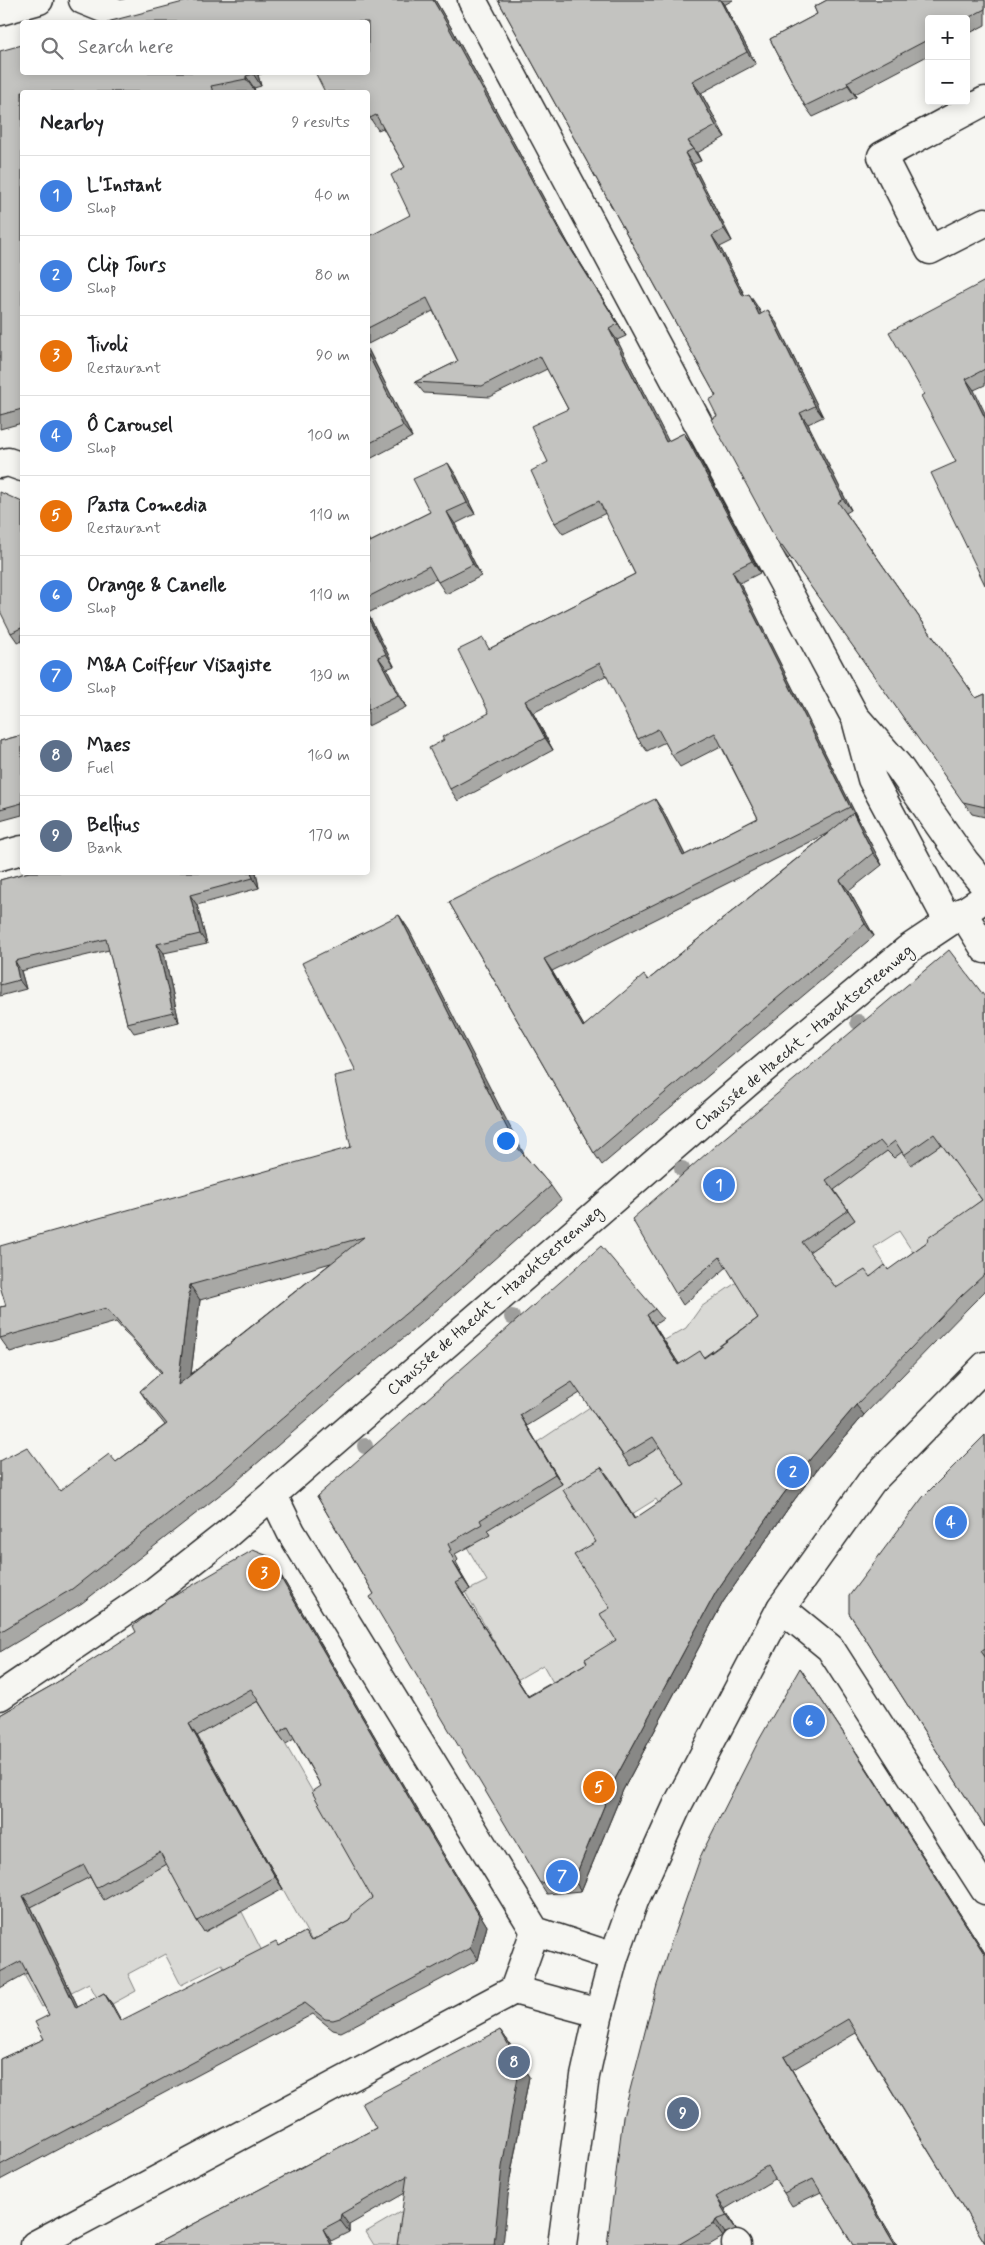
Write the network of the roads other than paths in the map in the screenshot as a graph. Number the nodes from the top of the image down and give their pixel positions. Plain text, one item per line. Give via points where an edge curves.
1 (39, 0) edge
2 (83, 0) edge
3 (175, 0) edge
4 (472, 0) edge
5 (0, 11) edge
6 (985, 101) edge
7 (985, 222) edge
8 (0, 464) edge
9 (20, 466) edge
10 (855, 717) junction
11 (20, 851) edge
12 (0, 856) edge
13 (985, 886) edge
14 (985, 898) edge
15 (955, 916) junction
16 (985, 949) edge
17 (985, 1366) edge
18 (274, 1494) junction
19 (781, 1608) junction
20 (0, 1696) edge
21 (985, 1890) edge
22 (535, 1931) junction
23 (614, 1957) junction
24 (514, 1990) junction
25 (599, 2013) junction
26 (34, 2245) edge
27 (562, 2245) edge

1 - 5 street
2 - 3 street via 120,15
4 - 10 street
6 - 7 street via 882,156 930,250
8 - 9 street via 8,462
10 - 13 street via 898,766
10 - 15 street via 872,779
11 - 12 street
14 - 15 street, Chaussée de Haecht - Haachtsesteenweg
15 - 16 street
15 - 18 street, Chaussée de Haecht - Haachtsesteenweg via 907,950 754,1077
17 - 19 street via 871,1482
18 - 20 street, Chaussée de Haecht - Haachtsesteenweg via 155,1591
18 - 22 street via 291,1532
19 - 21 street via 830,1648
19 - 23 street via 678,1804 634,1901
22 - 23 street
22 - 24 street
23 - 25 street
24 - 25 street
24 - 26 street
25 - 27 street via 585,2076

